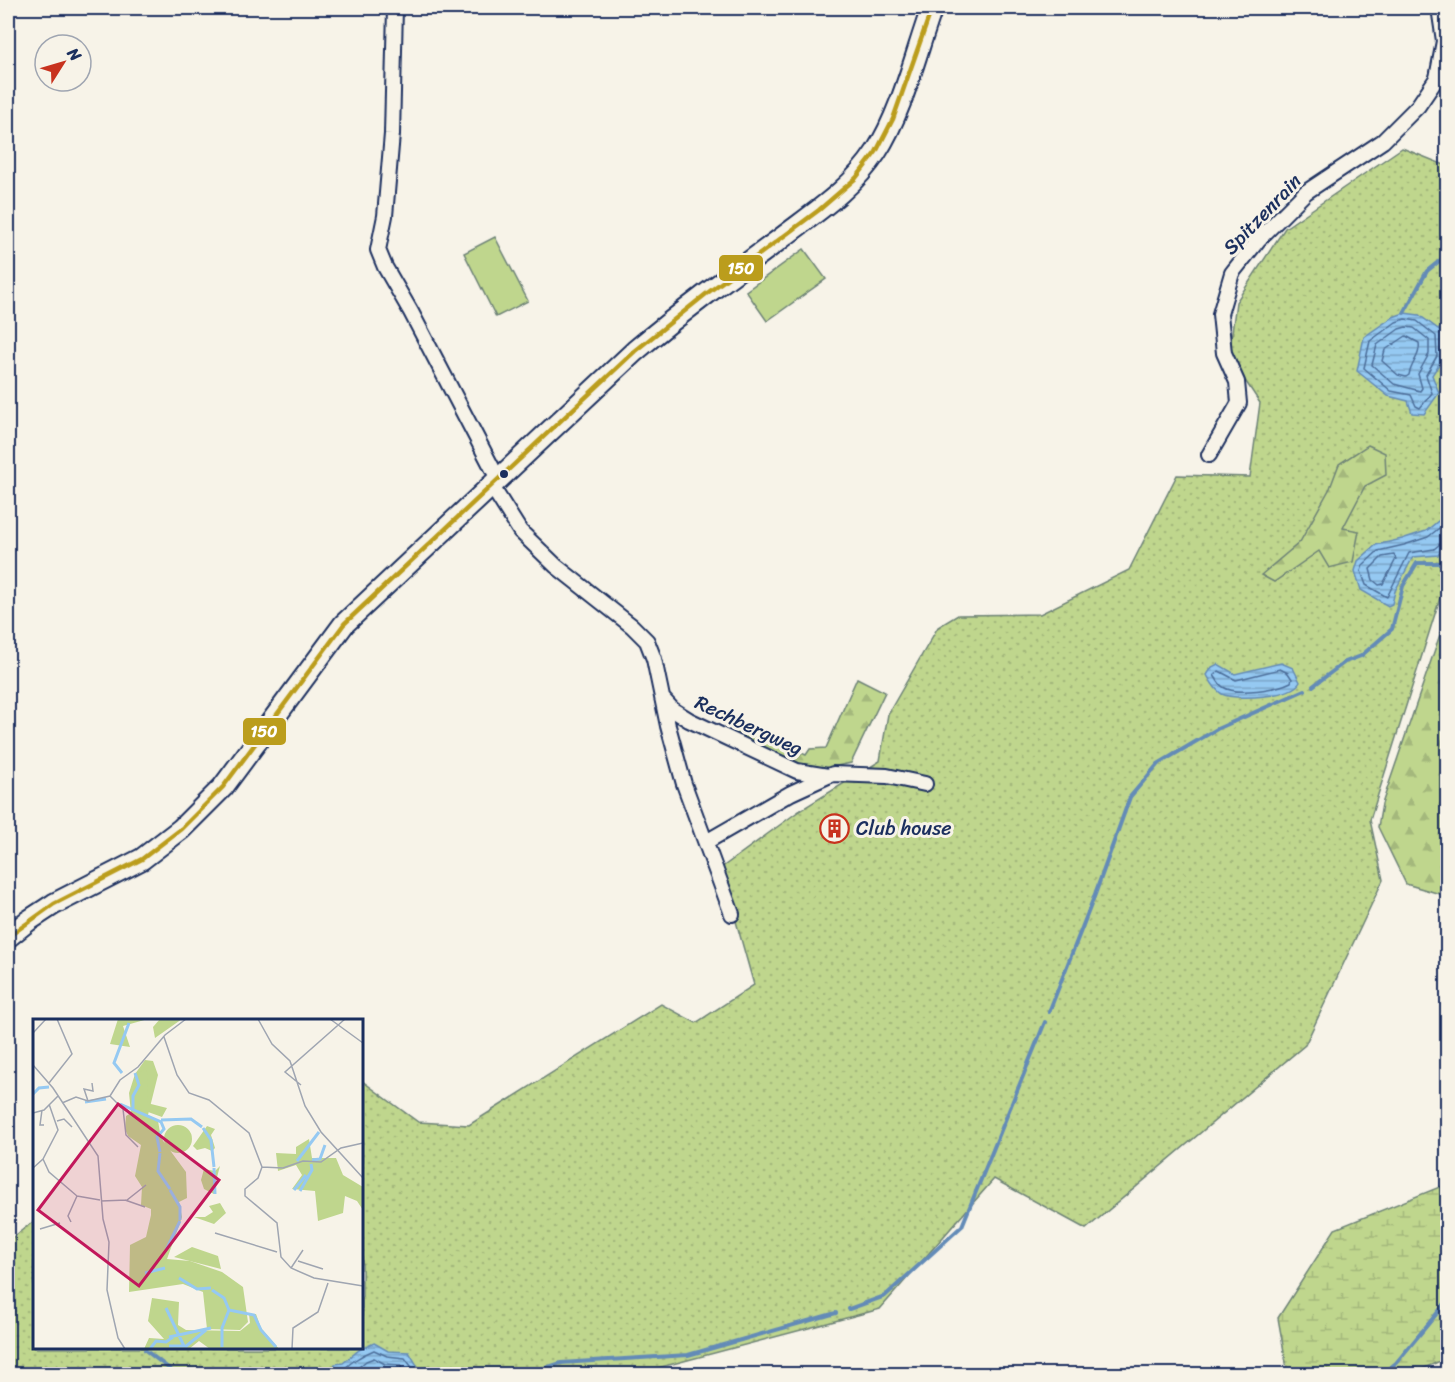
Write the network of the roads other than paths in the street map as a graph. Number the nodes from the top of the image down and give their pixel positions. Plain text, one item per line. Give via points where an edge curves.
1 (395, 8) edge
2 (932, 8) edge
3 (1439, 8) edge
4 (1209, 455) dead end
5 (494, 482) junction
6 (662, 698) junction
7 (828, 776) junction
8 (925, 784) dead end
9 (706, 842) junction
10 (732, 914) dead end
11 (8, 937) edge

1 - 5 street via 391,146 386,216 378,250
2 - 5 street via 890,124 855,179 642,345
3 - 4 street, Spitzenrain via 1444,41 1437,78 1418,106 1383,141 1306,192 1232,273 1220,314 1224,353 1237,382 1239,403
5 - 6 street via 506,513 520,531 647,641
5 - 11 street via 344,624 237,769 182,829 142,859 42,912
6 - 7 street, Rechbergweg via 689,720 797,771
6 - 9 street via 684,784
7 - 8 street, Rechbergweg via 887,776
7 - 9 street
9 - 10 street

